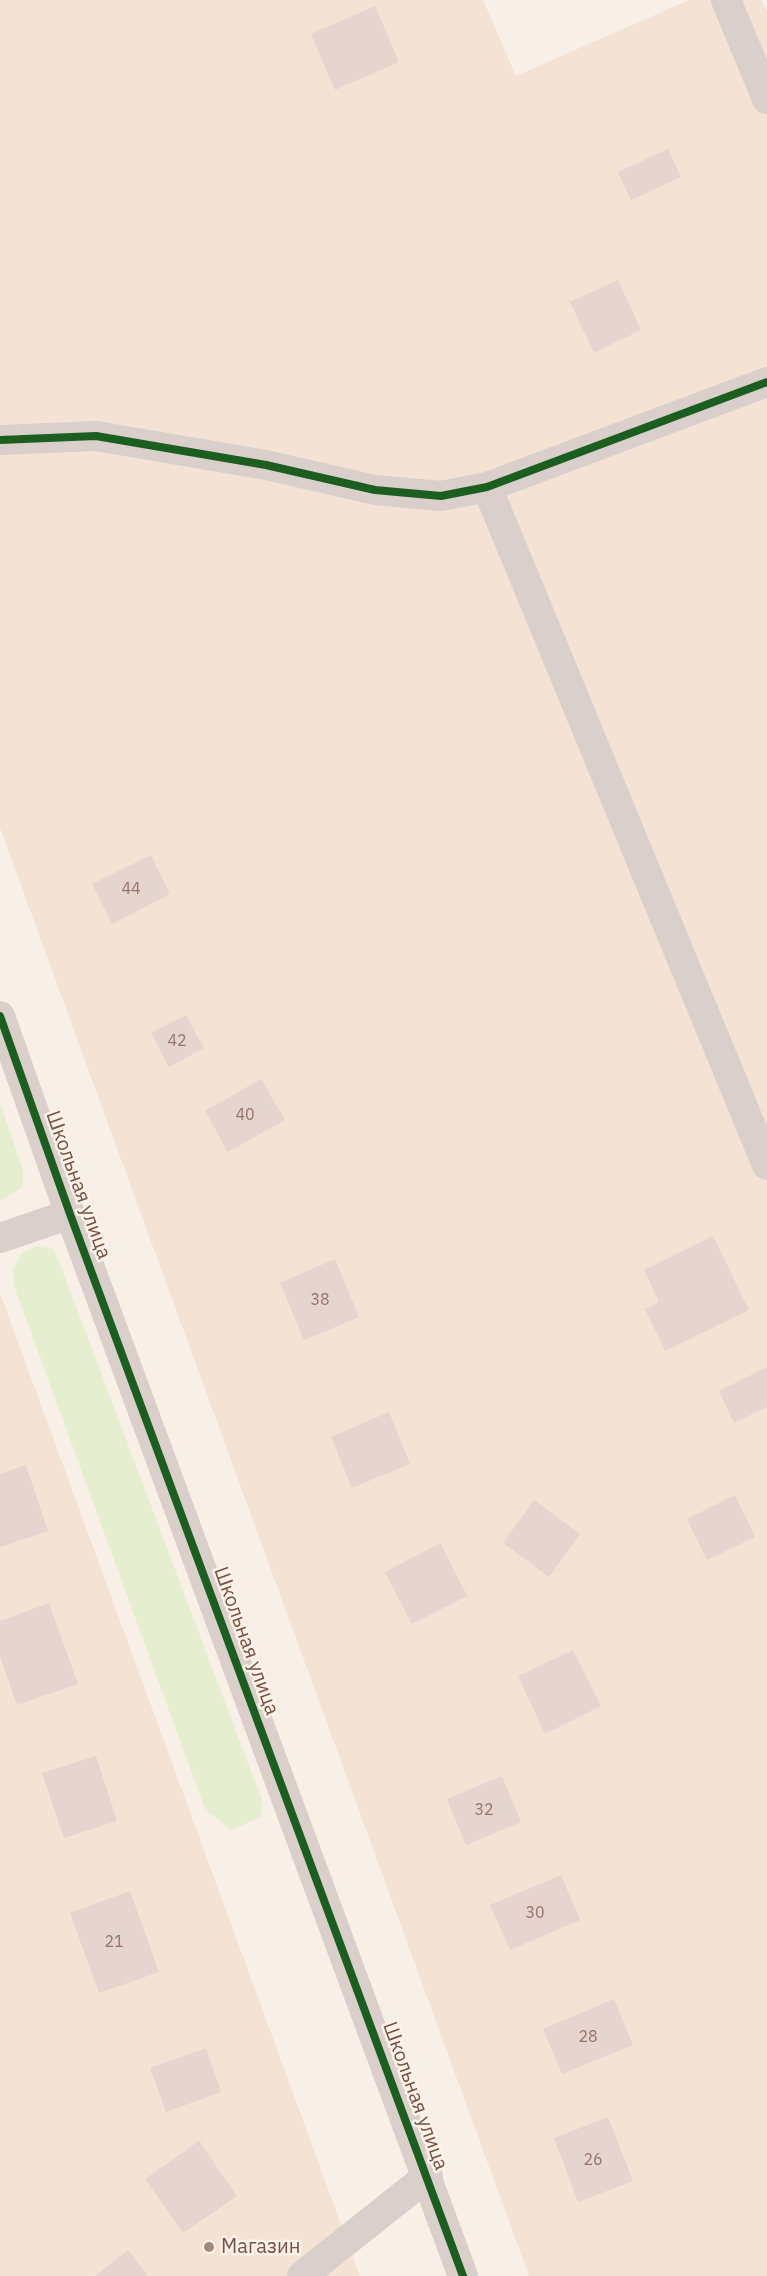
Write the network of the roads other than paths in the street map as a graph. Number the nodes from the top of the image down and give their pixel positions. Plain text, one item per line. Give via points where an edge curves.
1 (726, 0) edge
2 (767, 99) edge
3 (767, 382) edge
4 (0, 440) edge
5 (487, 487) junction
6 (0, 1016) edge
7 (767, 1165) edge
8 (70, 1214) junction
9 (0, 1238) edge
10 (428, 2175) junction
11 (302, 2276) edge
12 (463, 2276) edge

1 - 2 street
3 - 5 street
4 - 5 street via 96,436 266,465 375,490 441,496
5 - 7 street
6 - 8 street, Школьная улица
8 - 9 street
8 - 10 street, Школьная улица
10 - 11 street
10 - 12 street, Школьная улица

